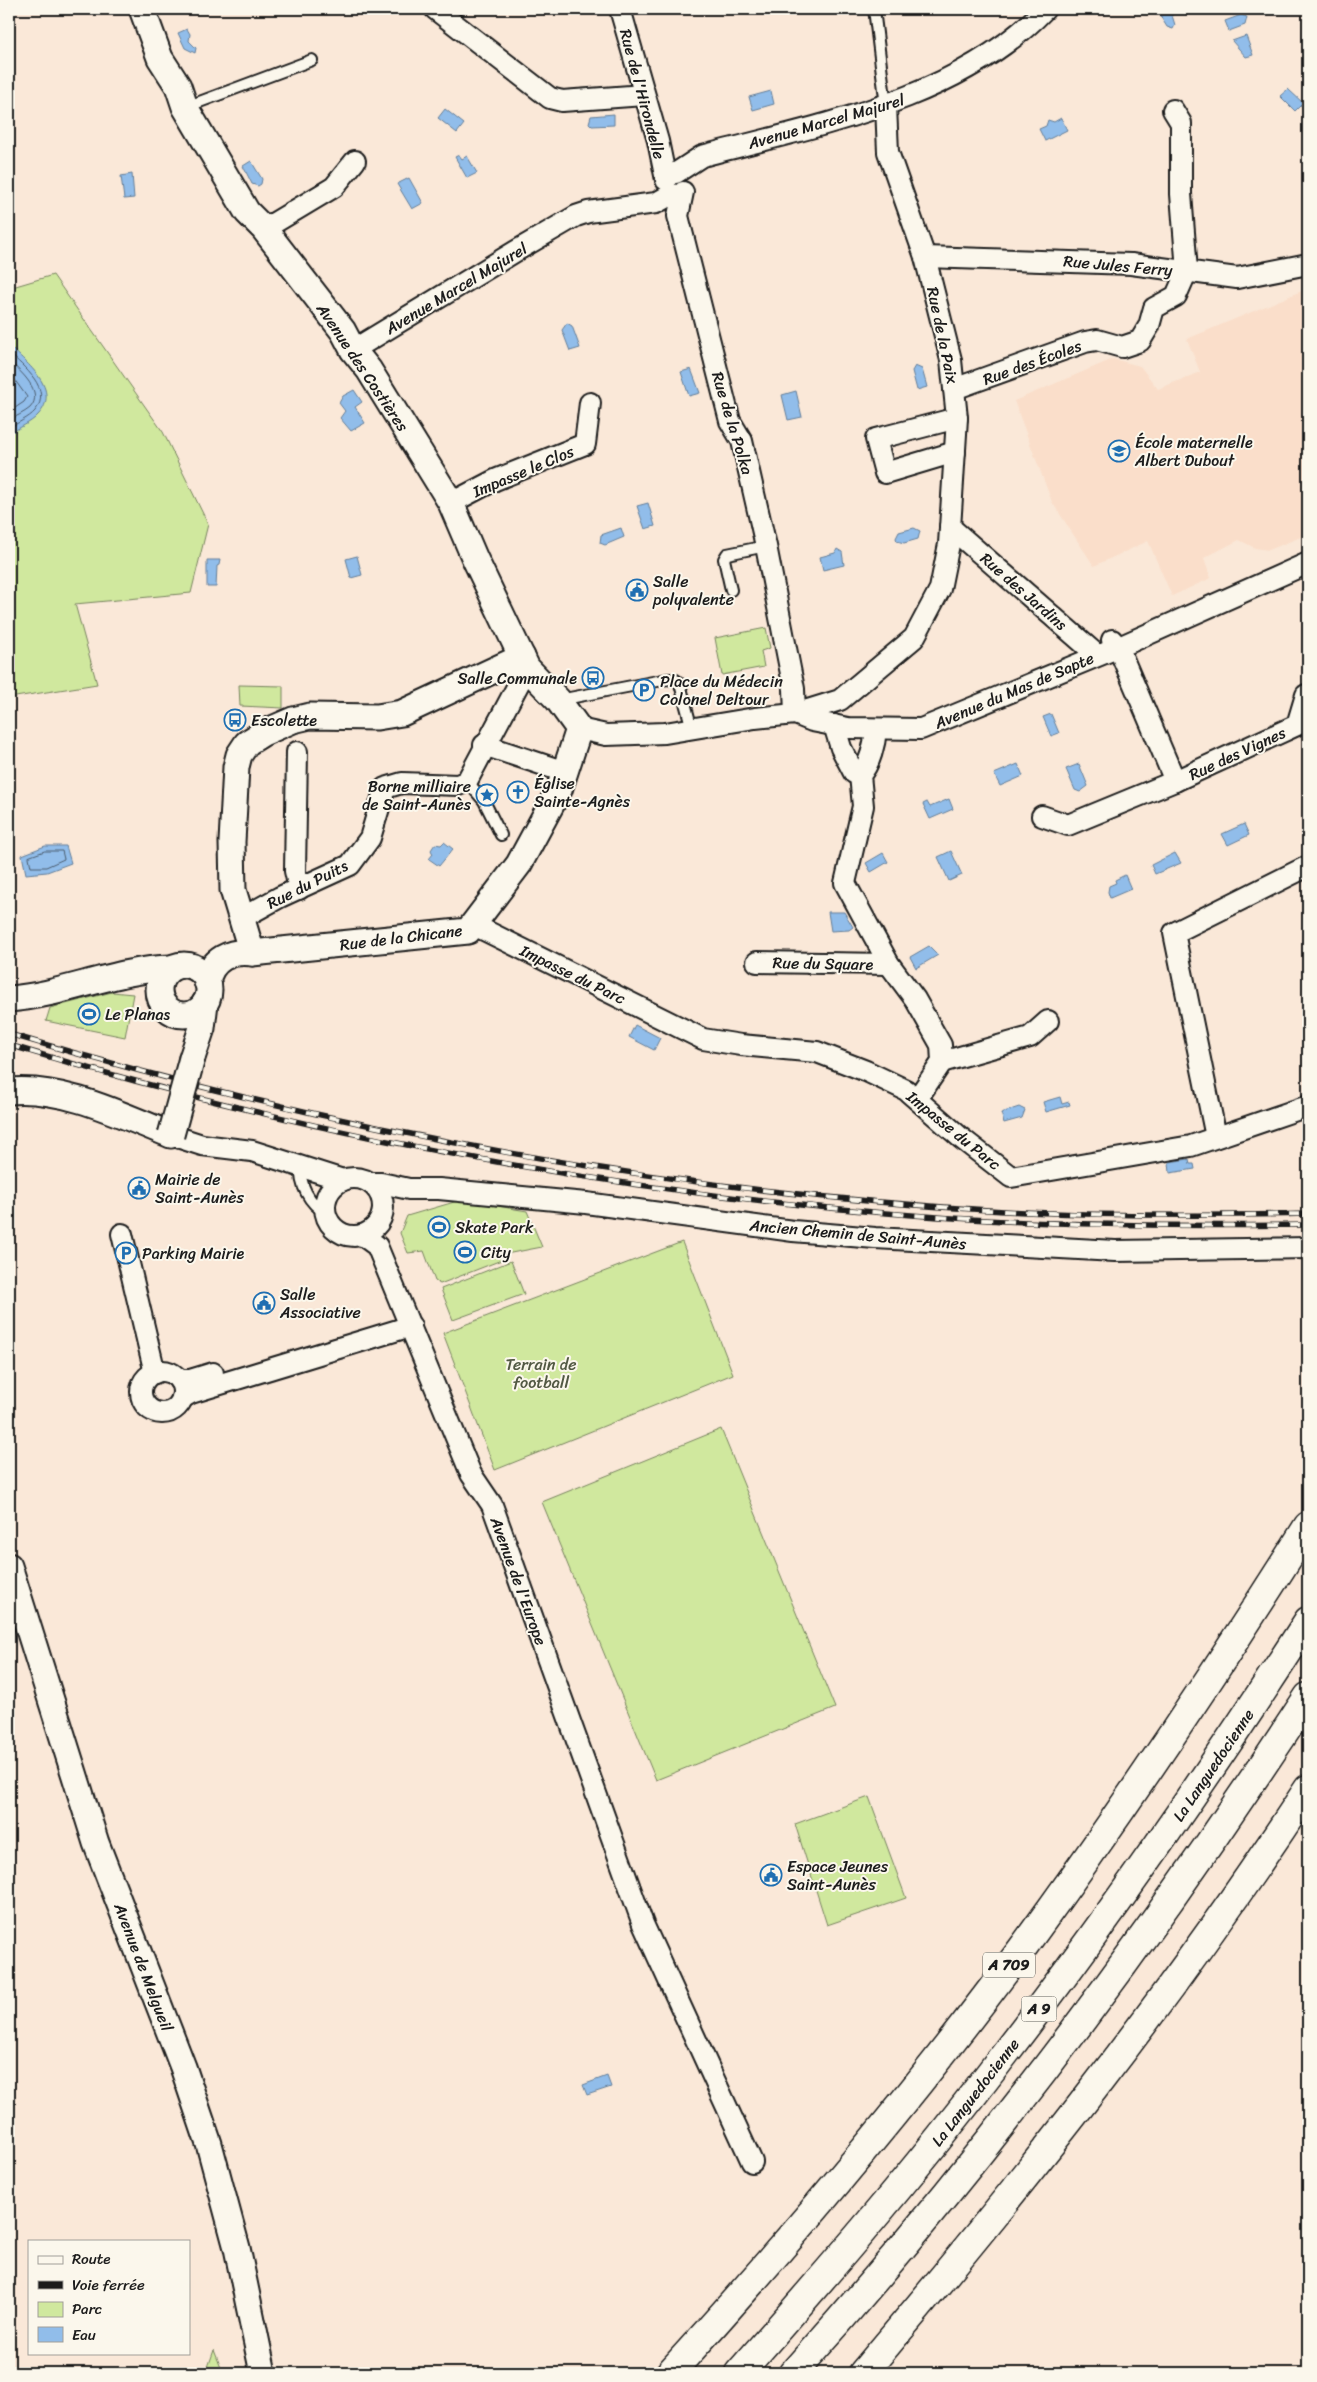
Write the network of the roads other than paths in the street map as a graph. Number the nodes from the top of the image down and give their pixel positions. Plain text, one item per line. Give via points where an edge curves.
1 (142, 9) edge
2 (620, 9) edge
3 (874, 9) edge
4 (1046, 9) edge
5 (436, 10) edge
6 (312, 60) dead end
7 (644, 95) junction
8 (886, 106) junction
9 (185, 107) junction
10 (1173, 110) dead end
11 (658, 141) junction
12 (702, 156) junction
13 (356, 161) dead end
14 (670, 189) junction
15 (264, 229) junction
16 (925, 257) junction
17 (1308, 264) edge
18 (1187, 271) junction
19 (354, 350) junction
20 (954, 388) junction
21 (590, 403) dead end
22 (957, 418) junction
23 (955, 452) junction
24 (451, 503) junction
25 (950, 527) junction
26 (766, 546) junction
27 (1308, 550) edge
28 (1308, 562) edge
29 (731, 590) dead end
30 (1115, 644) junction
31 (1094, 652) junction
32 (524, 663) junction
33 (1306, 695) dead end
34 (558, 700) junction
35 (796, 714) junction
36 (834, 726) junction
37 (692, 728) junction
38 (579, 729) junction
39 (876, 730) junction
40 (484, 745) junction
41 (297, 752) dead end
42 (565, 772) junction
43 (860, 776) junction
44 (467, 781) junction
45 (1175, 781) junction
46 (1042, 816) dead end
47 (501, 835) dead end
48 (1308, 866) edge
49 (299, 889) junction
50 (244, 923) junction
51 (474, 924) junction
52 (252, 953) junction
53 (757, 962) dead end
54 (889, 964) junction
55 (176, 966) junction
56 (106, 980) junction
57 (206, 992) junction
58 (9, 999) edge
59 (167, 1006) junction
60 (1048, 1021) dead end
61 (193, 1055) junction
62 (942, 1062) junction
63 (9, 1091) edge
64 (917, 1099) junction
65 (1308, 1106) edge
66 (171, 1135) junction
67 (1216, 1137) junction
68 (306, 1168) junction
69 (343, 1180) junction
70 (371, 1183) junction
71 (409, 1189) junction
72 (327, 1203) junction
73 (383, 1212) junction
74 (122, 1234) dead end
75 (370, 1241) junction
76 (1308, 1248) edge
77 (409, 1321) junction
78 (155, 1372) junction
79 (181, 1389) junction
80 (1308, 1526) edge
81 (9, 1566) edge
82 (1308, 1621) edge
83 (1308, 1697) edge
84 (1308, 1789) edge
85 (752, 2162) dead end
86 (263, 2373) edge
87 (670, 2373) edge
88 (739, 2373) edge
89 (793, 2373) edge
90 (863, 2373) edge

1 - 9 street, Avenue des Costières via 160,58 178,86
2 - 7 street, Rue de l'Hirondelle
3 - 8 lane, Rue de la Paix
4 - 8 street, Avenue Marcel Majurel via 1012,38 954,76
5 - 7 street via 550,98 562,101
6 - 9 lane
7 - 11 street, Rue de l'Hirondelle
8 - 12 street, Avenue Marcel Majurel
8 - 16 street, Rue de la Paix via 888,152
9 - 15 street, Avenue des Costières via 247,212
10 - 18 street via 1181,123 1180,194
11 - 12 street via 672,153
11 - 14 street, Rue de l'Hirondelle
12 - 14 street, Avenue Marcel Majurel
13 - 15 street via 334,188
14 - 19 street, Avenue Marcel Majurel via 576,216
14 - 26 street, Rue de la Polka via 668,206 678,216 730,421 742,441
15 - 19 street, Avenue des Costières via 343,331
16 - 18 street, Rue Jules Ferry via 1131,264
16 - 20 street, Rue de la Paix via 951,360
17 - 18 street, Rue Jules Ferry via 1237,278
18 - 20 street, Rue des Écoles via 1176,296 1154,308 1140,341 1122,347 1098,340 1085,342
19 - 24 street, Avenue des Costières
20 - 22 street, Rue de la Paix
21 - 24 street, Impasse le Clos via 586,444 495,480
22 - 23 street, Rue de la Paix
22 - 23 street via 876,439 885,473
23 - 25 street, Rue de la Paix
24 - 32 street, Avenue des Costières
25 - 31 street, Rue des Jardins
25 - 35 street, Rue de la Paix via 940,589 914,638 840,700
26 - 29 lane via 727,554 724,559
26 - 35 street, Rue de la Polka
27 - 30 street, Avenue du Mas de Sapte
28 - 30 street, Avenue du Mas de Sapte
30 - 31 street, Avenue du Mas de Sapte
30 - 45 street, Rue des Vignes
31 - 39 street, Avenue du Mas de Sapte via 916,720 909,728
32 - 34 street, Avenue des Costières
32 - 40 street
32 - 50 street via 402,713 377,717 310,716 263,733 247,743 236,767 232,842 233,890
33 - 45 street, Rue des Vignes via 1297,725
34 - 37 lane via 676,680 680,684
34 - 38 street, Avenue des Costières
35 - 36 street, Avenue du Mas de Sapte
35 - 37 street, Avenue du Mas de Sapte
36 - 39 street, Avenue du Mas de Sapte
36 - 43 street via 841,748 854,773
37 - 38 street, Avenue du Mas de Sapte via 665,733 606,735
38 - 42 street, Rue de la Chicane
39 - 43 street, Rue du Square via 866,769
40 - 42 street
40 - 44 street
41 - 49 street via 295,871
42 - 51 street, Rue de la Chicane via 559,790 519,864
43 - 54 street, Rue du Square via 862,806 845,883
44 - 47 lane via 484,801
44 - 49 street, Rue du Puits via 458,785 402,783 386,788 370,838 350,865
45 - 46 street, Rue des Vignes via 1068,826
48 - 67 street via 1174,932
49 - 50 street, Rue du Puits
50 - 52 street
50 - 55 street
51 - 52 street, Rue de la Chicane via 461,933
51 - 64 street, Impasse du Parc via 703,1038 817,1052 866,1071 906,1090
52 - 57 street, Rue de la Chicane via 230,953 212,966
53 - 54 street, Rue du Square
54 - 62 street, Rue du Square via 915,999 941,1045
55 - 56 street via 124,972
55 - 57 street via 197,968
55 - 59 street via 160,981
56 - 58 street
56 - 59 street via 140,987
57 - 59 street via 192,1014
57 - 61 street via 202,1028
59 - 61 street via 188,1033
60 - 62 street via 1030,1037
61 - 66 street, bridge
62 - 64 street
63 - 66 street via 28,1090 69,1096
64 - 67 street, Impasse du Parc via 1011,1177 1191,1146
65 - 67 street, Impasse du Parc
66 - 68 street via 202,1145 252,1152
68 - 69 street
68 - 72 street
69 - 70 street via 352,1177
69 - 72 street
70 - 71 street, Ancien Chemin de Saint-Aunès via 382,1182
70 - 73 street via 378,1189
71 - 73 street
71 - 76 street, Ancien Chemin de Saint-Aunès via 586,1203 794,1231 875,1238 1115,1251
72 - 75 street via 329,1222 336,1229
73 - 75 street
74 - 78 street
75 - 77 street, Avenue de l'Europe
77 - 79 street via 193,1379
77 - 85 street, Avenue de l'Europe via 471,1474 492,1505 643,1924
78 - 79 street via 168,1372
78 - 79 street via 141,1389 144,1403 149,1408 162,1414 169,1412 180,1404
80 - 87 highway, A 709 via 1159,1754 1022,1948 838,2181
81 - 86 street, Avenue de Melgueil via 96,1842 210,2144 237,2248
82 - 88 highway, La Languedocienne / A 9 via 1133,1882 1014,2042 862,2232
83 - 89 highway, A 9 via 1196,1864 1038,2078 888,2264
84 - 90 highway via 1115,2062 988,2224

